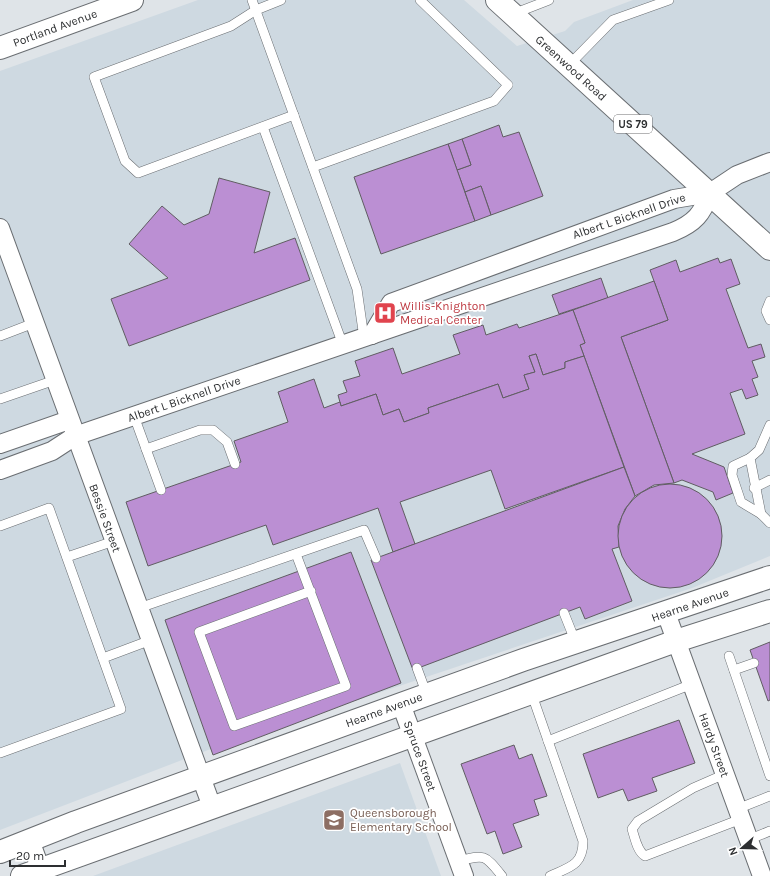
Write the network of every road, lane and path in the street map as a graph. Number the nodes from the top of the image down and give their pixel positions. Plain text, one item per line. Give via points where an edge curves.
1 (132, 0) edge
2 (252, 0) edge
3 (281, 0) edge
4 (420, 0) edge
5 (549, 0) edge
6 (670, 0) edge
7 (504, 7) edge
8 (256, 10) junction
9 (0, 48) edge
10 (568, 66) junction
11 (294, 115) junction
12 (263, 127) junction
13 (770, 162) edge
14 (314, 167) junction
15 (710, 193) junction
16 (1, 236) edge
17 (770, 249) edge
18 (770, 301) edge
19 (770, 320) edge
20 (34, 323) junction
21 (0, 336) edge
22 (368, 337) junction
23 (343, 345) junction
24 (55, 380) junction
25 (0, 399) edge
26 (134, 416) junction
27 (770, 425) edge
28 (72, 428) junction
29 (0, 444) edge
30 (146, 449) junction
31 (750, 458) junction
32 (235, 464) dead end
33 (0, 470) edge
34 (770, 480) edge
35 (754, 488) junction
36 (161, 490) dead end
37 (761, 514) junction
38 (770, 523) edge
39 (0, 526) edge
40 (114, 541) junction
41 (296, 554) junction
42 (67, 557) junction
43 (376, 558) dead end
44 (770, 577) edge
45 (311, 591) junction
46 (139, 608) junction
47 (770, 611) edge
48 (564, 613) dead end
49 (666, 613) junction
50 (151, 640) junction
51 (676, 641) junction
52 (576, 643) junction
53 (729, 656) dead end
54 (103, 658) junction
55 (754, 663) dead end
56 (418, 668) dead end
57 (734, 670) junction
58 (587, 672) junction
59 (692, 684) junction
60 (531, 692) junction
61 (427, 695) junction
62 (401, 704) junction
63 (413, 735) junction
64 (548, 741) junction
65 (0, 753) edge
66 (724, 774) junction
67 (770, 776) edge
68 (200, 777) junction
69 (770, 796) edge
70 (212, 808) junction
71 (739, 814) junction
72 (770, 832) edge
73 (30, 840) junction
74 (748, 840) junction
75 (0, 852) edge
76 (462, 869) edge
77 (36, 874) edge
78 (502, 876) edge
79 (550, 876) edge
80 (762, 876) edge

1 - 9 main road, Portland Avenue
2 - 8 lane
3 - 8 lane
4 - 14 lane via 508,85 494,101
5 - 7 lane
6 - 10 lane via 613,20
7 - 10 main road, Greenwood Road / US 79
8 - 11 lane
8 - 12 lane via 231,26 94,77 125,161 138,173
10 - 15 main road, Greenwood Road / US 79
11 - 12 lane
11 - 14 lane
12 - 23 lane
13 - 15 street via 737,175
14 - 22 lane via 357,289
15 - 17 main road, Greenwood Road / US 79
15 - 22 street, Albert L Bicknell Drive via 674,198 391,303
15 - 22 street, Albert L Bicknell Drive via 704,210 684,228
16 - 20 street, Bessie Street
18 - 19 lane via 766,311
20 - 21 lane
20 - 24 street, Bessie Street
22 - 23 street, Albert L Bicknell Drive
23 - 26 street, Albert L Bicknell Drive
24 - 25 lane
24 - 28 street, Bessie Street
26 - 28 street, Albert L Bicknell Drive
26 - 30 lane
27 - 31 lane via 759,450
28 - 29 street, Albert L Bicknell Drive
28 - 33 street, Albert L Bicknell Drive via 52,451
28 - 40 street, Bessie Street
30 - 32 lane via 200,430 213,430 226,442
30 - 36 lane
31 - 35 lane
31 - 37 lane via 733,466 732,475 741,502
34 - 35 lane
35 - 37 lane
37 - 38 lane
39 - 42 lane via 49,508
40 - 42 lane
40 - 46 street, Bessie Street
41 - 43 lane via 364,530
41 - 45 lane
41 - 46 lane
42 - 54 lane
44 - 49 main road, Hearne Avenue
45 - 45 lane via 199,632 234,726 346,686
46 - 50 street, Bessie Street
47 - 51 main road
48 - 52 lane
49 - 51 street, Hardy Street
49 - 52 main road, Hearne Avenue
50 - 54 lane
50 - 68 street, Bessie Street
51 - 58 main road
51 - 59 street, Hardy Street
52 - 58 main road
52 - 61 main road, Hearne Avenue
53 - 57 lane
54 - 65 lane via 121,709
55 - 57 lane
56 - 61 lane
57 - 67 lane
58 - 60 main road
59 - 64 lane
59 - 66 street, Hardy Street
60 - 63 main road
60 - 64 lane
61 - 62 main road, Hearne Avenue
62 - 63 street, Spruce Street
62 - 68 main road, Hearne Avenue
63 - 70 main road
63 - 76 street, Spruce Street
64 - 79 lane via 583,841 583,854 579,860 571,867
66 - 71 street, Hardy Street
66 - 71 lane via 693,788 638,821 632,829 639,849 641,854 646,856
68 - 70 street, Bessie Street
68 - 73 main road, Hearne Avenue
69 - 71 lane
70 - 77 main road
71 - 74 street, Hardy Street
72 - 74 lane
73 - 75 main road, Hearne Avenue
73 - 77 street
74 - 80 street, Hardy Street
76 - 78 lane via 479,856 487,858

